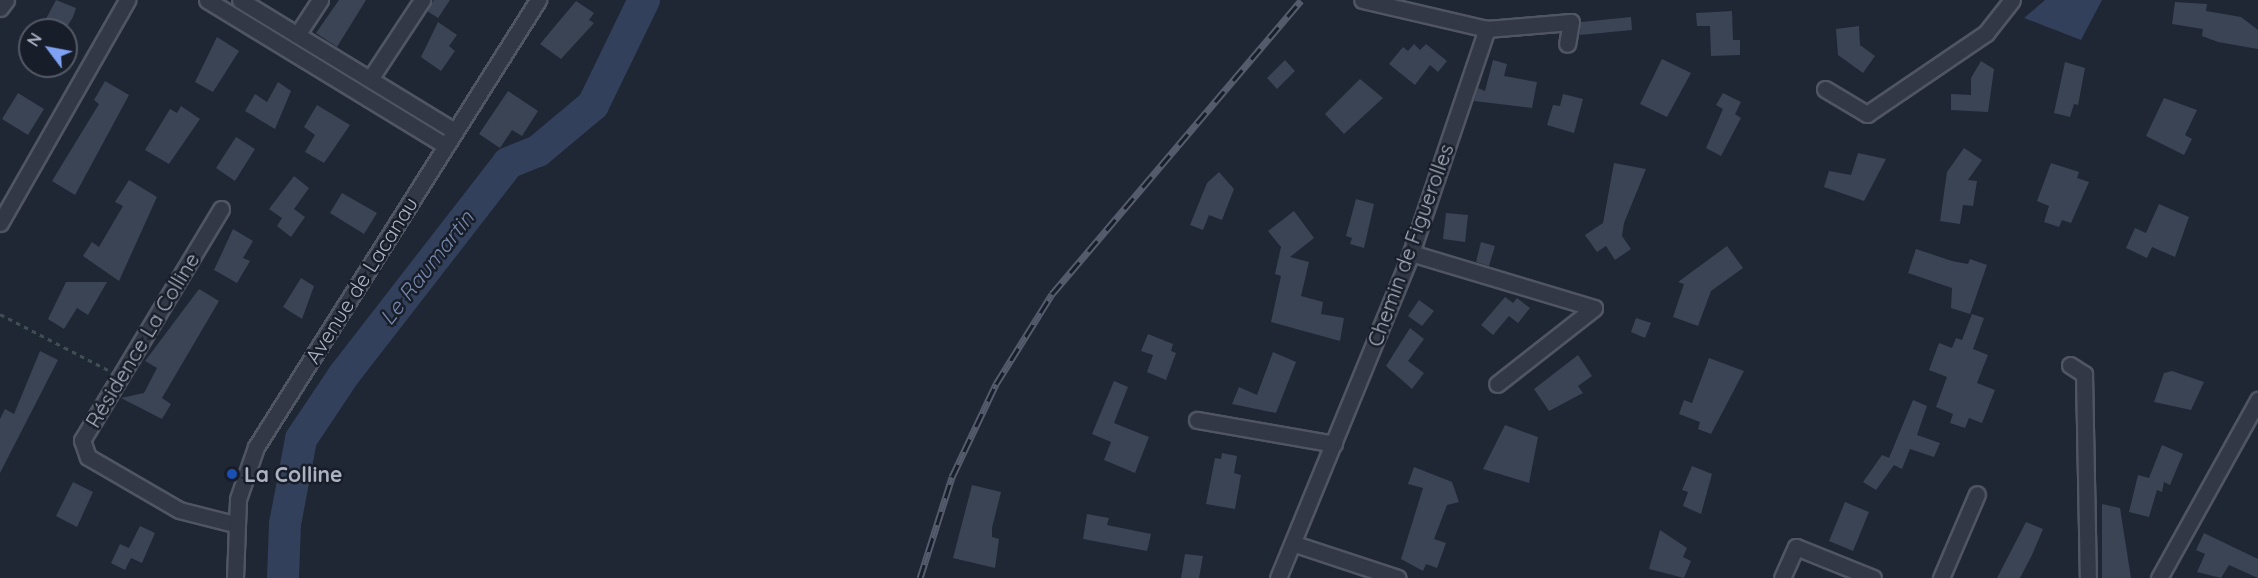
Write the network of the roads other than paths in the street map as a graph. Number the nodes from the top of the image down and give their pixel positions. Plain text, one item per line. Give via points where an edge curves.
1 (6, 0) edge
2 (127, 0) edge
3 (207, 0) edge
4 (240, 0) edge
5 (320, 0) edge
6 (423, 0) edge
7 (538, 0) edge
8 (1362, 0) edge
9 (2012, 0) edge
10 (0, 8) edge
11 (1487, 29) junction
12 (297, 35) junction
13 (1567, 44) dead end
14 (370, 79) junction
15 (1825, 89) dead end
16 (455, 131) junction
17 (446, 146) junction
18 (37, 159) junction
19 (0, 200) edge
20 (221, 208) dead end
21 (0, 223) edge
22 (1411, 253) junction
23 (2070, 365) dead end
24 (1497, 384) dead end
25 (2258, 400) edge
26 (1197, 420) dead end
27 (1334, 444) junction
28 (1977, 494) dead end
29 (234, 524) junction
30 (1294, 544) junction
31 (235, 578) edge
32 (1278, 578) edge
33 (1398, 578) edge
34 (1782, 578) edge
35 (1873, 578) edge
36 (1941, 578) edge
37 (2088, 578) edge
38 (2159, 578) edge

1 - 10 street
2 - 18 street
3 - 17 street
4 - 12 street
5 - 12 street
6 - 14 street
7 - 16 street, Avenue de Lacanau
8 - 11 street
9 - 15 street via 1986,33 1867,114
11 - 13 street via 1570,22
11 - 22 street, Chemin de Figuerolles
12 - 14 street
14 - 16 street
16 - 17 street, Avenue de Lacanau
17 - 29 street, Avenue de Lacanau via 264,432 243,482
18 - 19 street
18 - 21 street
20 - 29 street, Résidence La Colline via 82,440 88,457 178,510
22 - 24 street via 1594,308
22 - 27 street, Chemin de Figuerolles
23 - 37 street via 2084,374
25 - 38 street
26 - 27 street
27 - 30 street, Chemin de Figuerolles
28 - 36 street
29 - 31 street, Avenue de Lacanau
30 - 32 street, Chemin de Figuerolles
30 - 33 street
34 - 35 street via 1796,547

